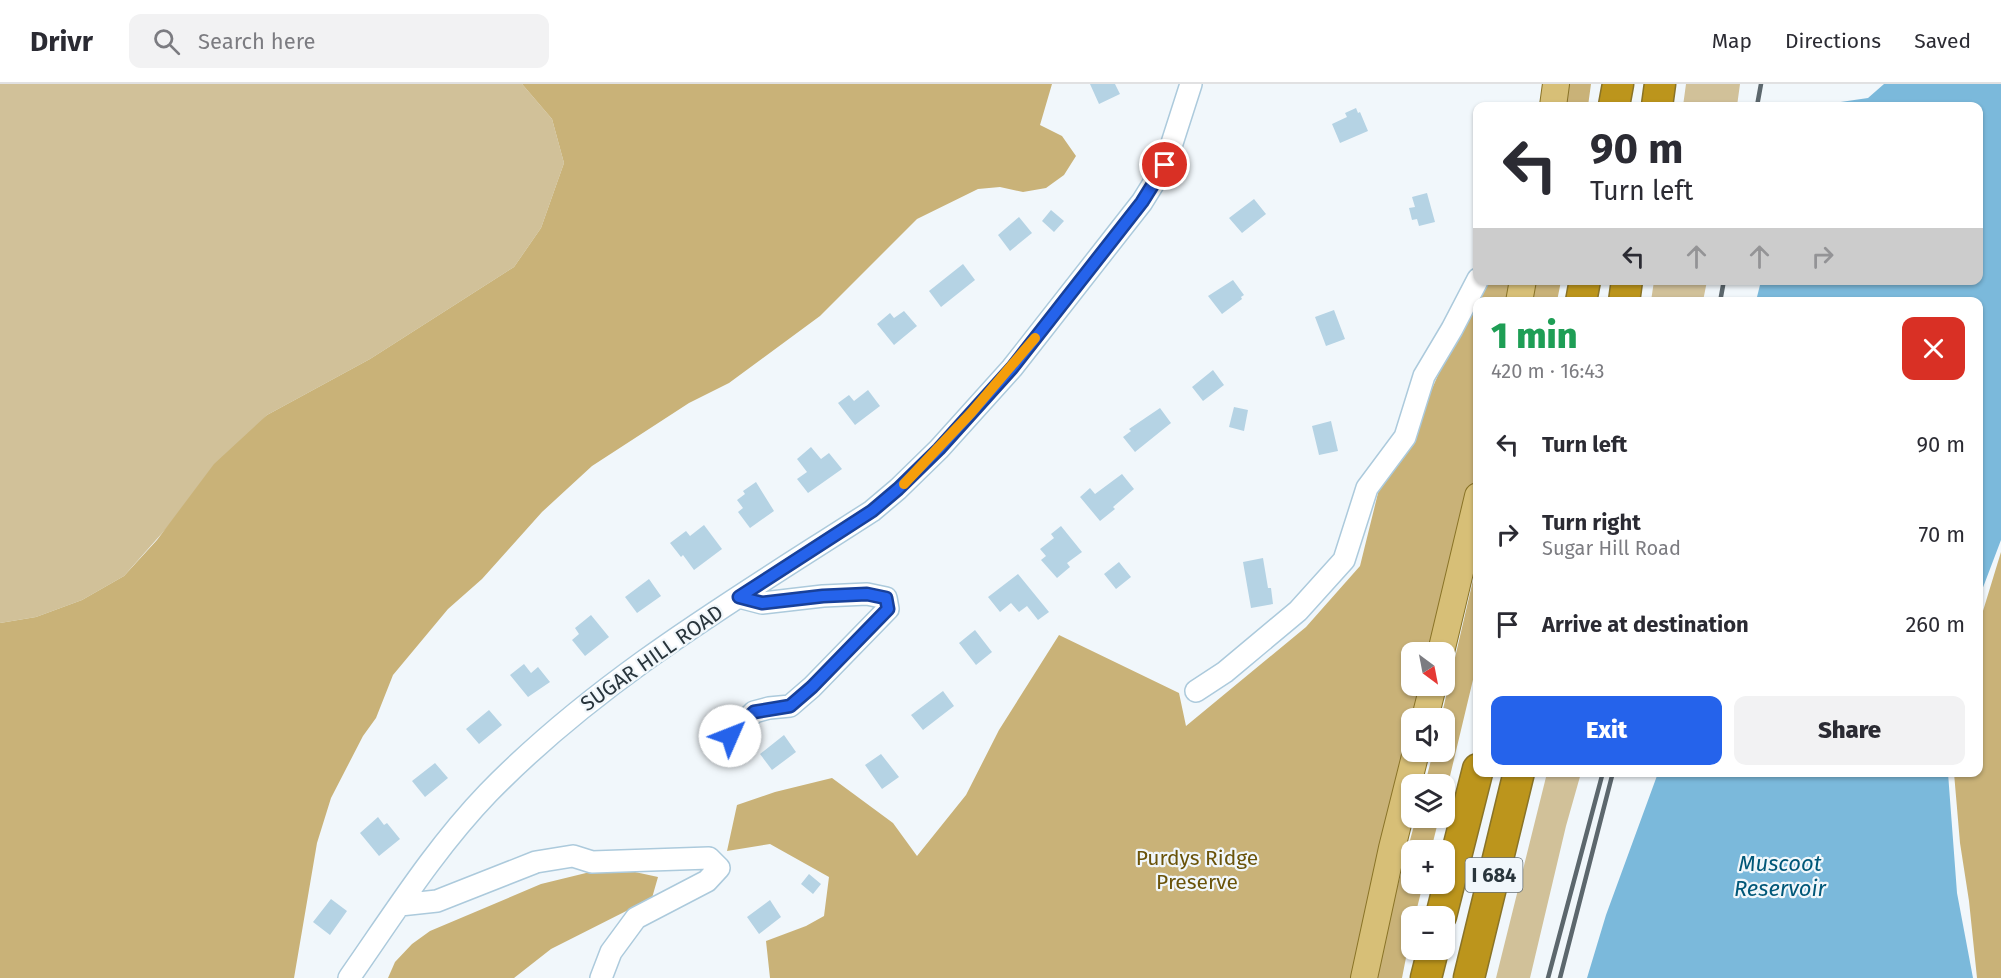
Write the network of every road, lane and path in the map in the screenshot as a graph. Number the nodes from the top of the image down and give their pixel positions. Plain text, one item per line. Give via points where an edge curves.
1 (1191, 84) edge
2 (1556, 84) edge
3 (1618, 84) edge
4 (1660, 84) edge
5 (1554, 102) edge
6 (1615, 102) edge
7 (1658, 102) edge
8 (1475, 285) edge
9 (1473, 517) edge
10 (739, 597) junction
11 (1443, 642) edge
12 (1196, 691) dead end
13 (730, 736) dead end
14 (1414, 762) edge
15 (1476, 777) edge
16 (1518, 777) edge
17 (400, 904) junction
18 (1444, 906) edge
19 (1430, 960) edge
20 (349, 978) edge
21 (601, 978) edge
22 (1364, 978) edge
23 (1426, 978) edge
24 (1469, 978) edge

1 - 10 street, SUGAR HILL ROAD via 1165,165 1142,202 1012,368 939,449 872,511
2 - 5 main road
3 - 6 highway
4 - 7 highway
8 - 12 street via 1424,376 1405,437 1367,488 1344,560 1298,610 1225,672
9 - 11 main road
10 - 13 street via 762,603 867,594 886,598 888,609 790,706 754,712
10 - 17 street, SUGAR HILL ROAD via 561,723 488,793
14 - 22 main road
15 - 18 highway, I 684
16 - 24 highway, I 684
17 - 20 street, SUGAR HILL ROAD
17 - 21 street via 437,901 536,862 573,856 592,862 710,858 719,868 707,882 636,918 611,952
19 - 23 highway

